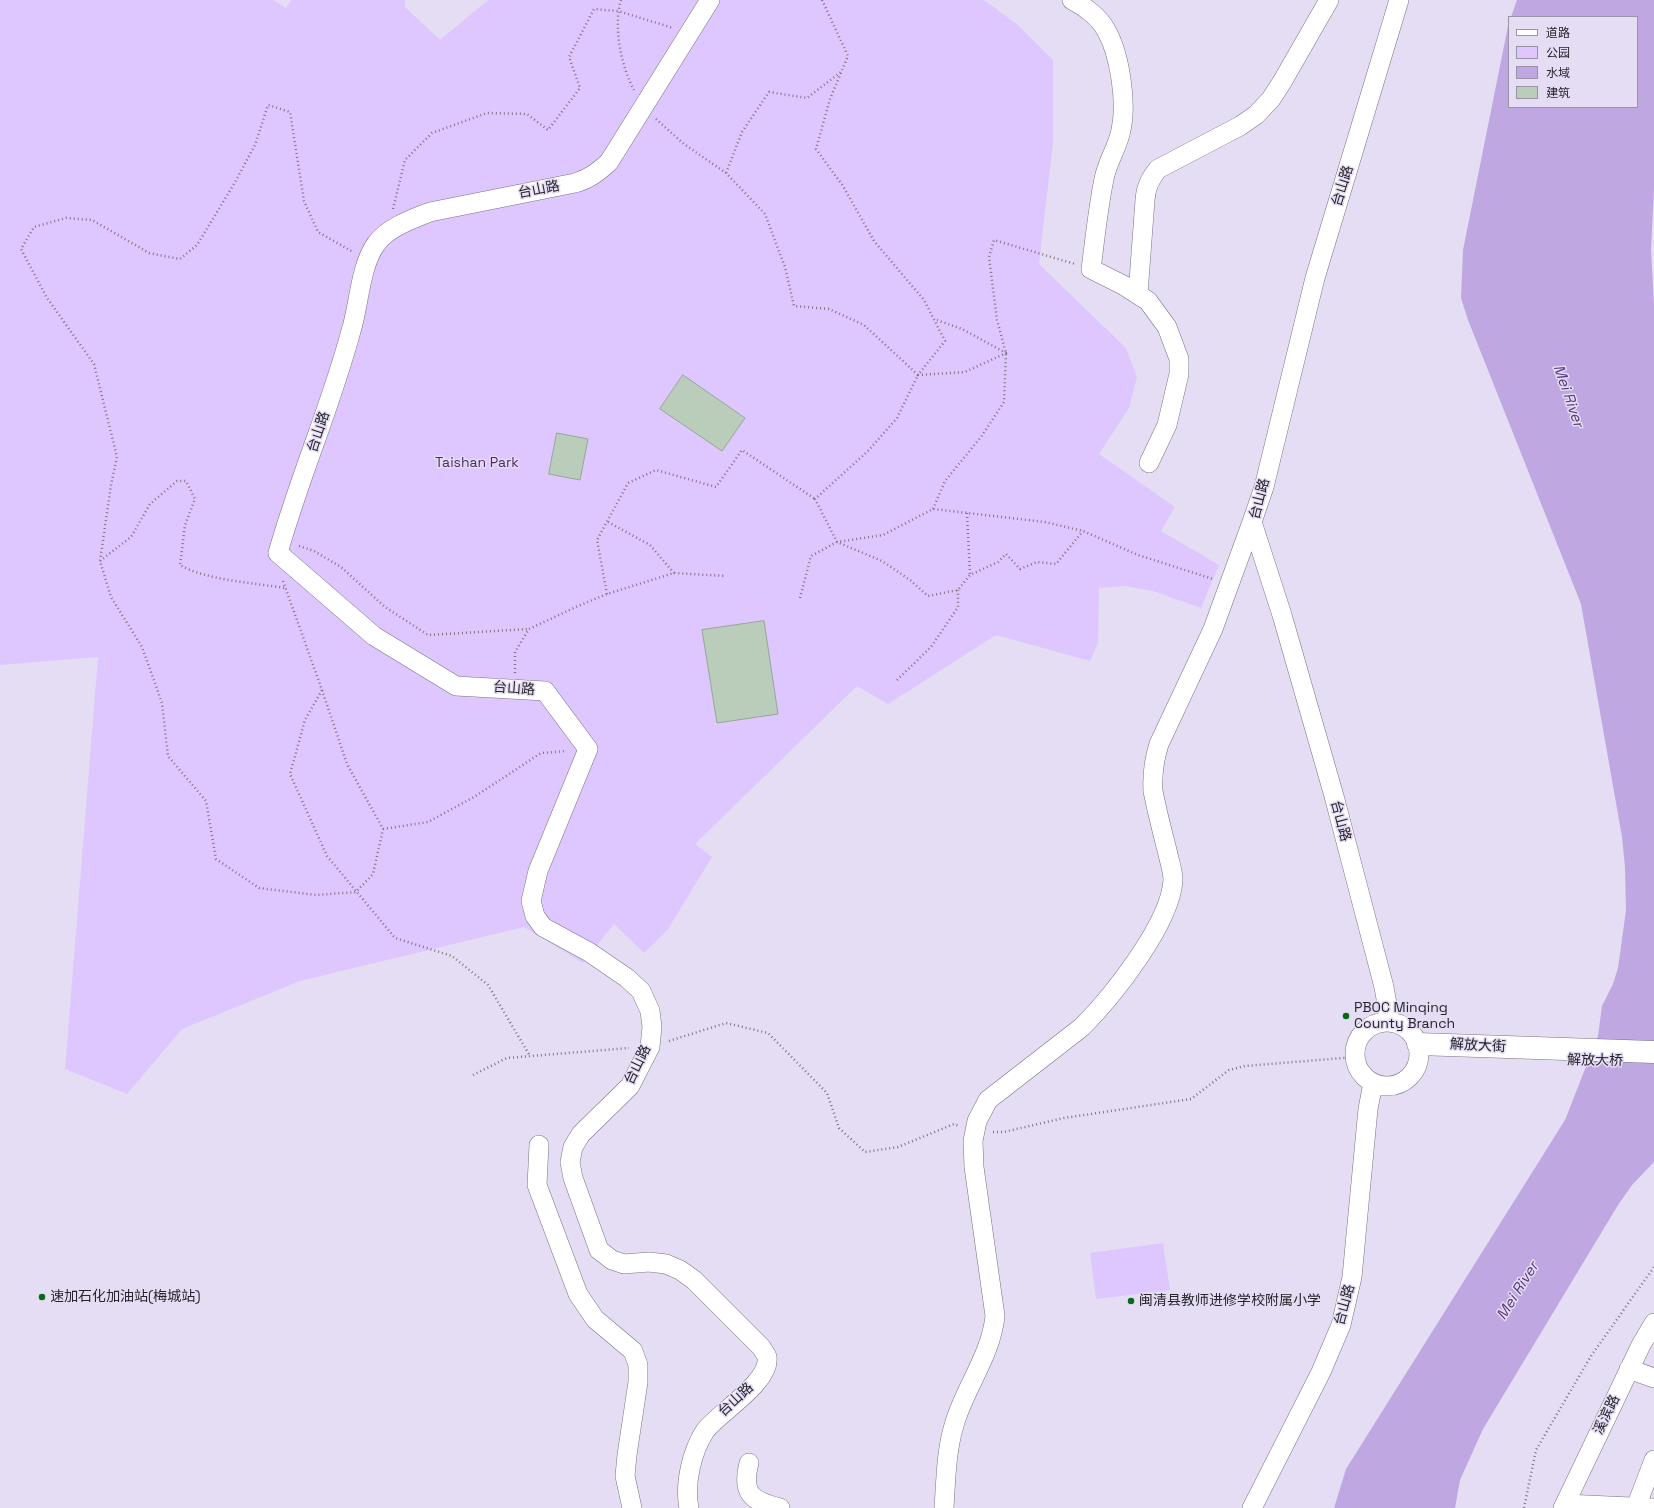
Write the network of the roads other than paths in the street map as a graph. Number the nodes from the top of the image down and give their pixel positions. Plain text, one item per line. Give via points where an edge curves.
1 (710, 0) edge
2 (1072, 0) edge
3 (1329, 0) edge
4 (1399, 0) edge
5 (1138, 294) junction
6 (1149, 463) dead end
7 (1252, 522) junction
8 (1390, 1021) junction
9 (1419, 1050) junction
10 (1654, 1052) edge
11 (1536, 1054) junction
12 (1654, 1062) edge
13 (1372, 1083) junction
14 (539, 1145) dead end
15 (1654, 1323) edge
16 (1630, 1369) junction
17 (1654, 1378) edge
18 (1654, 1460) edge
19 (749, 1463) dead end
20 (1564, 1506) edge
21 (632, 1508) edge
22 (689, 1508) edge
23 (780, 1508) edge
24 (944, 1508) edge
25 (1252, 1508) edge
26 (1644, 1508) edge

1 - 22 street, 台山路 via 609,162 588,179 430,212 412,219 376,244 368,259 352,331 280,546 374,636 456,686 545,691 588,748 538,871 531,901 535,916 543,927 589,952 641,991 650,1011 652,1027 650,1047 630,1086 581,1134 573,1147 570,1162 573,1178 600,1250 612,1260 624,1264 649,1262 666,1264 680,1270 694,1280 767,1356 767,1364 756,1382 713,1422 699,1442 694,1454 687,1491
2 - 5 street via 1099,20 1106,30 1118,62 1124,104 1121,131 1104,177 1092,269
3 - 5 street via 1282,82 1256,115 1158,170 1151,178 1144,200
4 - 7 street, 台山路 via 1315,278 1264,487
5 - 6 street via 1158,313 1167,327 1179,359 1179,374 1167,425
7 - 8 street, 台山路 via 1282,615 1334,796 1382,980
7 - 24 street via 1213,629 1154,757 1153,791 1173,879 1168,905 1129,971 1095,1015 988,1100 974,1131 974,1167 995,1316 988,1346 951,1434
8 - 9 street via 1406,1027 1413,1034
8 - 13 street via 1366,1029 1358,1042 1355,1057 1357,1067
9 - 11 main road, 解放大街
9 - 13 street via 1418,1065 1405,1082 1394,1086
10 - 11 main road, 解放大桥
11 - 12 main road, 解放大桥
13 - 25 street, 台山路 via 1352,1277 1341,1325 1321,1372
14 - 21 street via 537,1186 578,1294 595,1319 633,1351 638,1365 625,1476
15 - 16 street, 溪滨路
16 - 17 street
16 - 20 street, 溪滨路
18 - 26 street
19 - 23 street via 745,1477 752,1498
20 - 26 street

